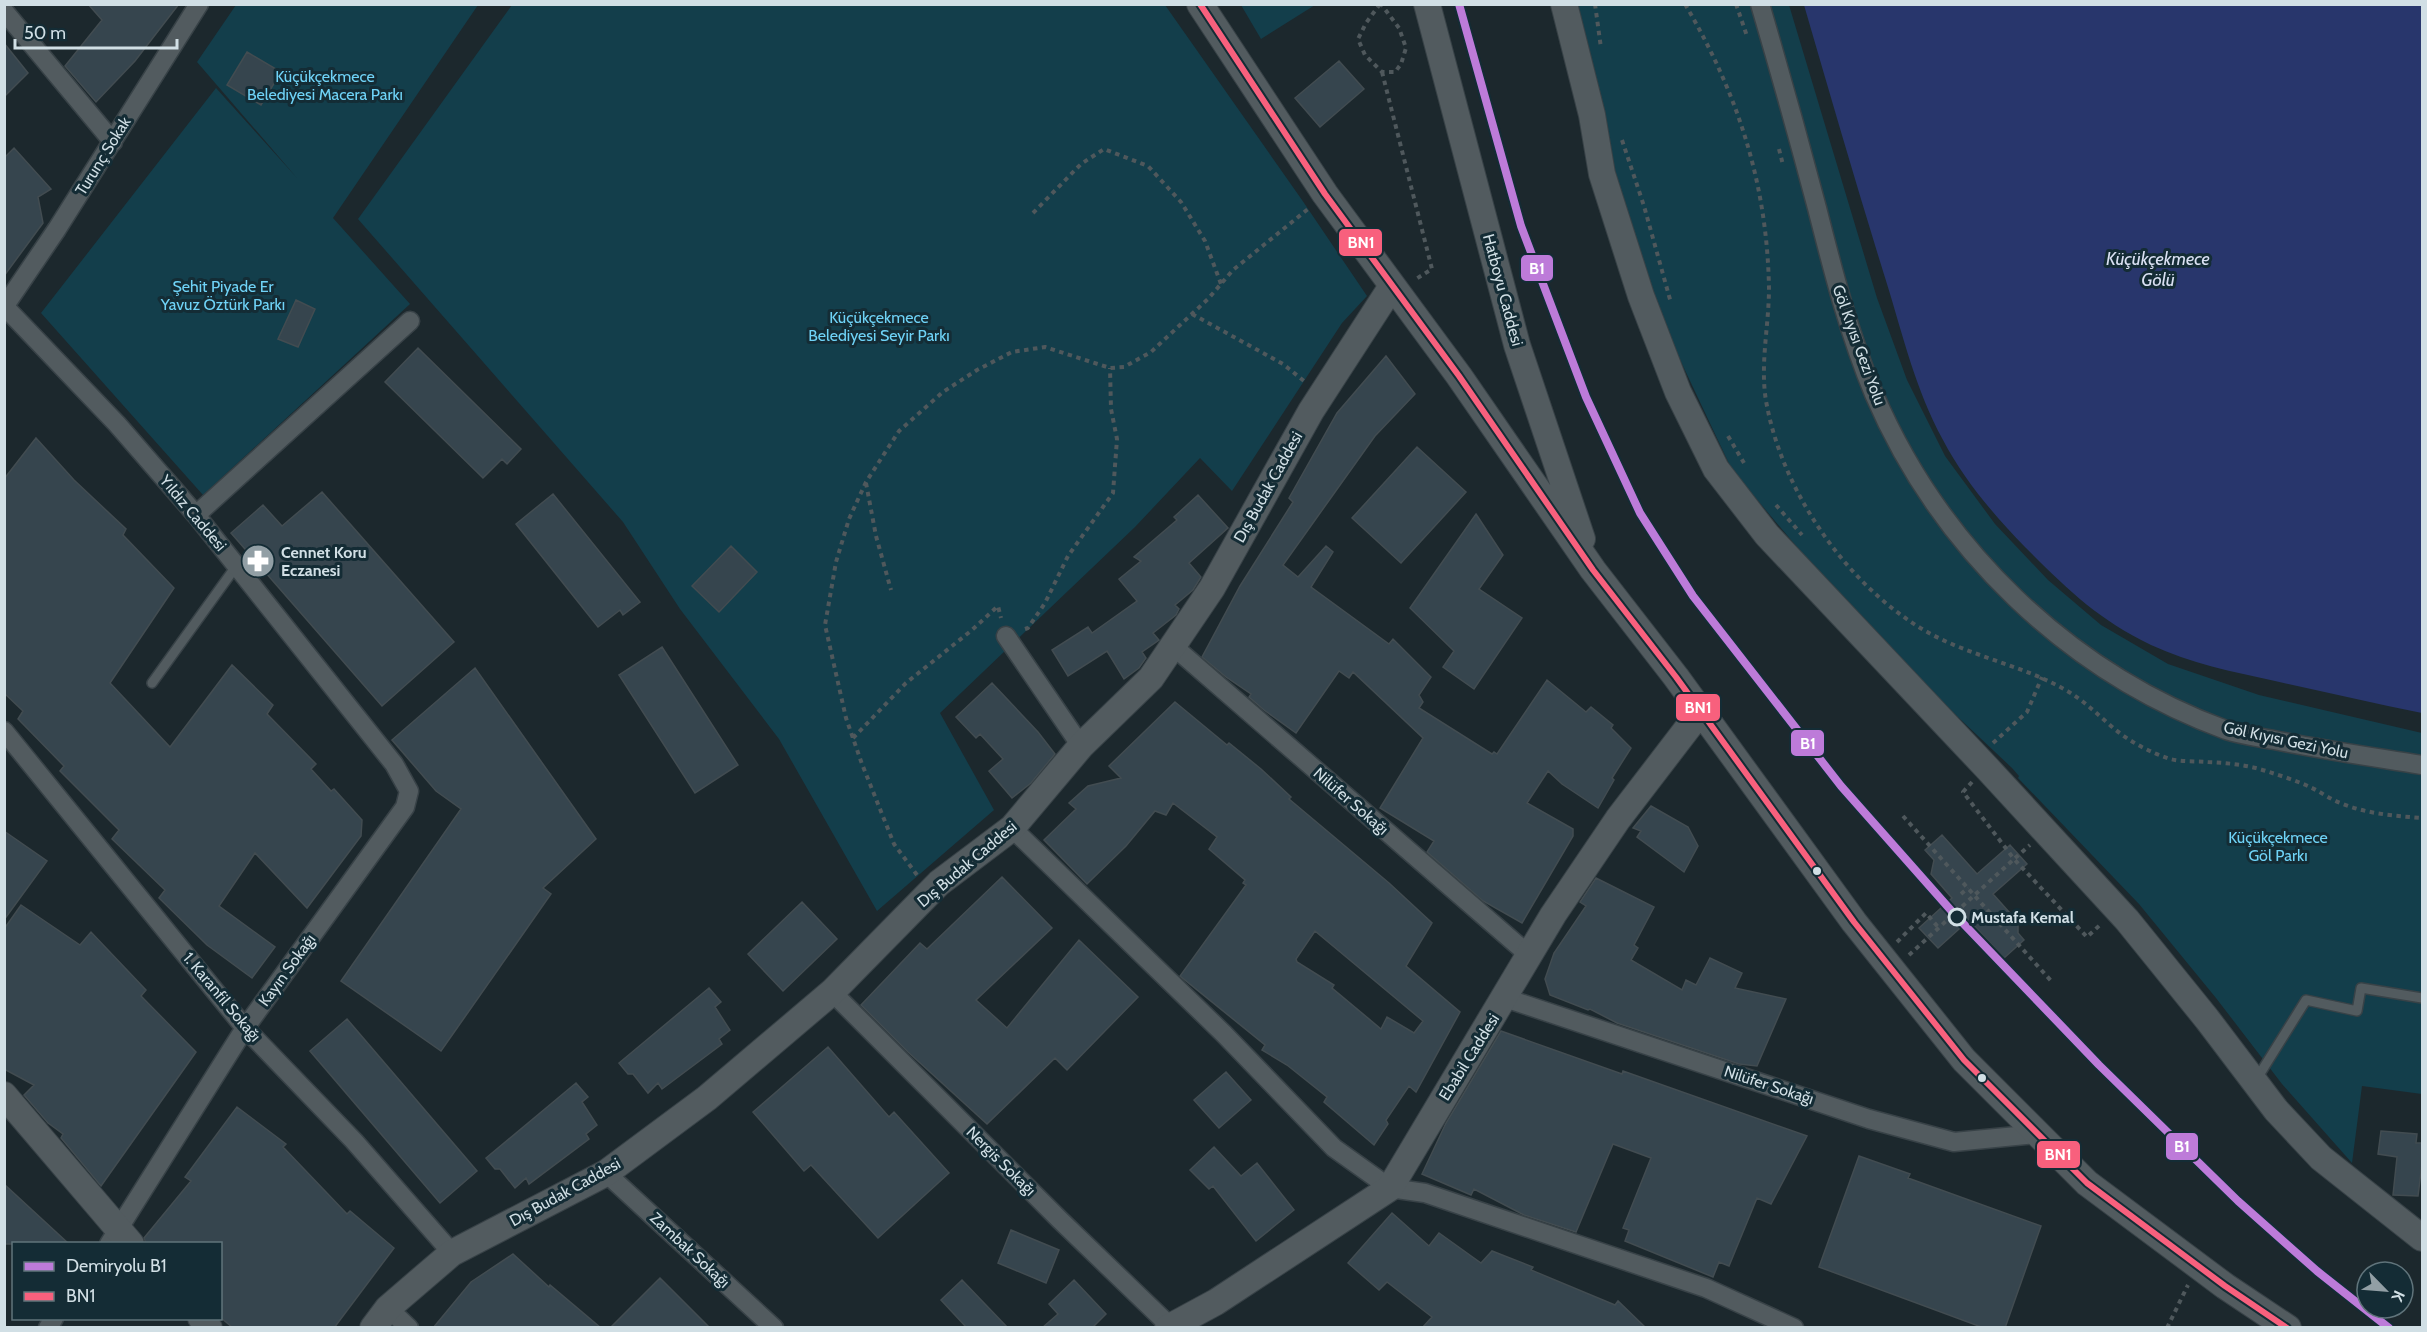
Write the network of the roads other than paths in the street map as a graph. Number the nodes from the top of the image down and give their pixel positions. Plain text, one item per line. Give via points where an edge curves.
1 (199, 4) edge
2 (1200, 4) edge
3 (1427, 4) edge
4 (1564, 4) edge
5 (1760, 4) edge
6 (4, 11) edge
7 (113, 142) junction
8 (1402, 284) junction
9 (5, 306) edge
10 (410, 321) dead end
11 (196, 515) junction
12 (237, 565) junction
13 (1593, 570) junction
14 (1006, 636) road end
15 (1173, 646) junction
16 (152, 683) dead end
17 (1700, 712) junction
18 (4, 731) edge
19 (1081, 746) junction
20 (2422, 765) edge
21 (409, 791) joint
22 (1012, 828) junction
23 (1530, 956) junction
24 (832, 992) junction
25 (1505, 998) junction
26 (2422, 998) edge
27 (246, 1028) junction
28 (2255, 1082) junction
29 (4, 1095) edge
30 (2037, 1134) junction
31 (606, 1173) junction
32 (1390, 1188) junction
33 (2422, 1238) edge
34 (120, 1239) edge
35 (452, 1253) junction
36 (380, 1318) edge
37 (1170, 1327) edge
38 (1791, 1327) edge
39 (409, 1328) edge
40 (774, 1328) edge
41 (2289, 1328) edge

1 - 7 street, Turunç Sokak
2 - 8 street via 1325,194
3 - 13 street, Hatboyu Caddesi via 1517,345
4 - 28 street via 1592,115 1602,174 1641,296 1677,392 1716,469 1767,535 2127,920
5 - 20 street, Göl Kıyısı Gezi Yolu via 1843,309 1874,394 1915,475 1967,547 2023,606 2080,654 2156,701 2228,731
6 - 7 street
7 - 9 street, Turunç Sokak
8 - 13 street via 1459,376
8 - 15 street, Dış Budak Caddesi via 1321,395 1212,588
9 - 11 street, Yıldız Caddesi via 117,424
10 - 11 street
11 - 12 street, Yıldız Caddesi
12 - 16 lane
12 - 21 street, Yıldız Caddesi via 394,764
13 - 17 street
14 - 19 street
15 - 19 street, Dış Budak Caddesi via 1151,678
15 - 23 street, Nilüfer Sokağı
17 - 23 street, Ebabil Caddesi via 1617,819
17 - 30 street via 1854,922 1964,1060
18 - 27 street, 1. Karanfil Sokağı
19 - 22 street, Dış Budak Caddesi
21 - 27 street, Kayın Sokağı via 405,807
22 - 24 street, Dış Budak Caddesi via 930,893
22 - 32 street via 1224,1034 1334,1148
23 - 25 street, Ebabil Caddesi
24 - 31 street, Dış Budak Caddesi via 707,1098
24 - 37 street, Nergis Sokağı
25 - 30 street, Nilüfer Sokağı via 1869,1119 1954,1142
25 - 32 street, Ebabil Caddesi
26 - 28 lane via 2361,988 2357,1011 2306,1000
27 - 34 street, Kayın Sokağı
27 - 35 street, 1. Karanfil Sokağı via 354,1141
28 - 33 street via 2321,1158
29 - 34 street
30 - 41 street via 2087,1183
31 - 35 street, Dış Budak Caddesi
31 - 40 street, Zambak Sokağı
32 - 37 street, Ebabil Caddesi via 1216,1302
32 - 38 street via 1425,1193 1695,1285
35 - 36 street, Dış Budak Caddesi
36 - 39 street

